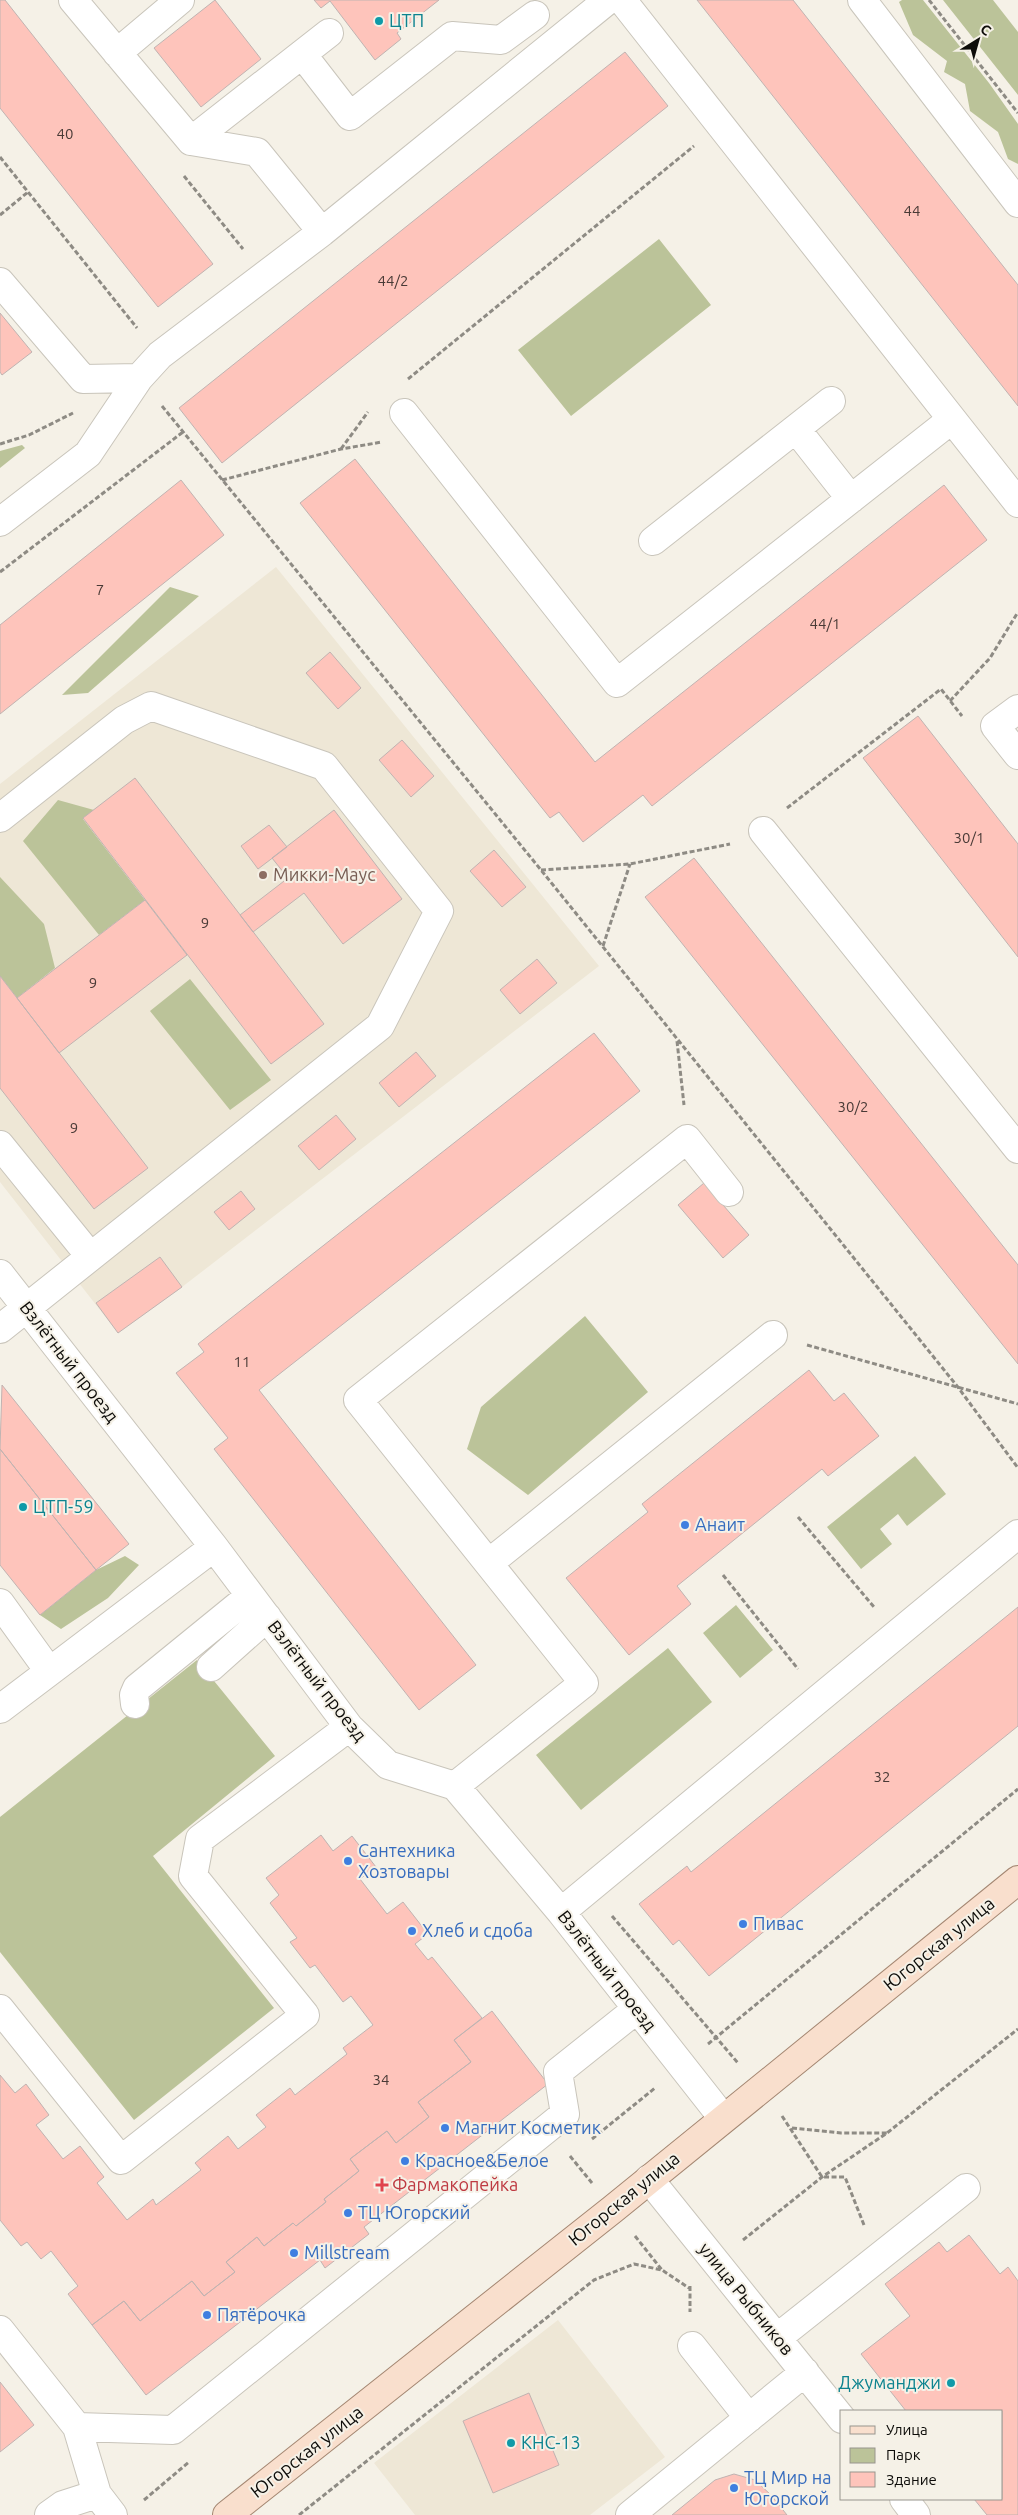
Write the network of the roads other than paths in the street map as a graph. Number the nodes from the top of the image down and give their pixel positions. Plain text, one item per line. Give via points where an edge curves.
1 (73, 0) edge
2 (180, 0) edge
3 (608, 0) edge
4 (622, 0) edge
5 (862, 0) edge
6 (528, 7) edge
7 (329, 33) dead end
8 (557, 41) junction
9 (117, 53) junction
10 (302, 54) junction
11 (191, 141) junction
12 (1018, 204) edge
13 (322, 232) junction
14 (0, 282) edge
15 (139, 378) junction
16 (831, 401) dead end
17 (404, 413) dead end
18 (951, 420) junction
19 (796, 429) junction
20 (852, 499) junction
21 (1018, 504) edge
22 (0, 522) edge
23 (653, 541) dead end
24 (1018, 709) edge
25 (1018, 755) edge
26 (0, 818) edge
27 (763, 831) road end
28 (0, 1145) edge
29 (1018, 1149) edge
30 (729, 1192) dead end
31 (90, 1256) junction
32 (0, 1274) edge
33 (27, 1308) junction
34 (0, 1329) edge
35 (773, 1335) road end
36 (1018, 1534) edge
37 (214, 1547) junction
38 (489, 1563) junction
39 (250, 1596) junction
40 (0, 1604) edge
41 (267, 1617) junction
42 (211, 1667) dead end
43 (49, 1671) junction
44 (135, 1704) dead end
45 (0, 1708) edge
46 (349, 1728) junction
47 (455, 1786) junction
48 (1018, 1880) edge
49 (561, 1912) junction
50 (0, 2008) edge
51 (637, 2009) junction
52 (723, 2118) junction
53 (649, 2179) junction
54 (966, 2188) dead end
55 (0, 2330) edge
56 (778, 2338) junction
57 (692, 2346) dead end
58 (805, 2372) junction
59 (840, 2416) edge
60 (750, 2418) junction
61 (77, 2427) junction
62 (97, 2494) junction
63 (905, 2500) edge
64 (49, 2515) edge
65 (113, 2515) edge
66 (227, 2515) edge
67 (630, 2515) edge
68 (916, 2515) edge

1 - 9 street
2 - 9 street
3 - 8 street
4 - 18 street
5 - 12 street
6 - 8 street
6 - 10 street via 501,40 452,36 350,116
7 - 10 street
8 - 13 street
9 - 11 street
10 - 11 street
11 - 13 street via 257,152
13 - 15 street via 160,355
14 - 15 street via 83,378
15 - 22 street via 88,454
16 - 19 street
17 - 20 street via 617,684
18 - 20 street
18 - 21 street
19 - 20 street
19 - 23 street
24 - 25 street via 995,726
26 - 31 street via 124,720 151,706 324,766 438,911 380,1026
27 - 29 street
28 - 31 street
30 - 38 street via 687,1139 358,1400
31 - 33 street
32 - 33 street, Взлётный проезд
33 - 34 street
33 - 37 street, Взлётный проезд
35 - 38 street
36 - 49 street
37 - 39 street, Взлётный проезд
37 - 43 street
38 - 47 street via 584,1683
39 - 41 street, Взлётный проезд
39 - 44 street via 137,1688
40 - 43 street
41 - 42 street
41 - 46 street, Взлётный проезд
43 - 45 street
46 - 47 street, Взлётный проезд via 388,1765
46 - 50 street via 200,1840 193,1876 305,2015 121,2160
47 - 49 street, Взлётный проезд
48 - 52 main road, Югорская улица
49 - 51 street, Взлётный проезд
51 - 52 street, Взлётный проезд
51 - 61 street via 558,2072 565,2114 173,2430
52 - 53 main road, Югорская улица
53 - 56 street, улица Рыбников
53 - 66 main road, Югорская улица
54 - 56 street
55 - 61 street
56 - 58 street, улица Рыбников
57 - 60 street
58 - 59 street, улица Рыбников
58 - 60 street
60 - 67 street
61 - 62 street
62 - 64 street via 63,2505
62 - 65 street
63 - 68 street

